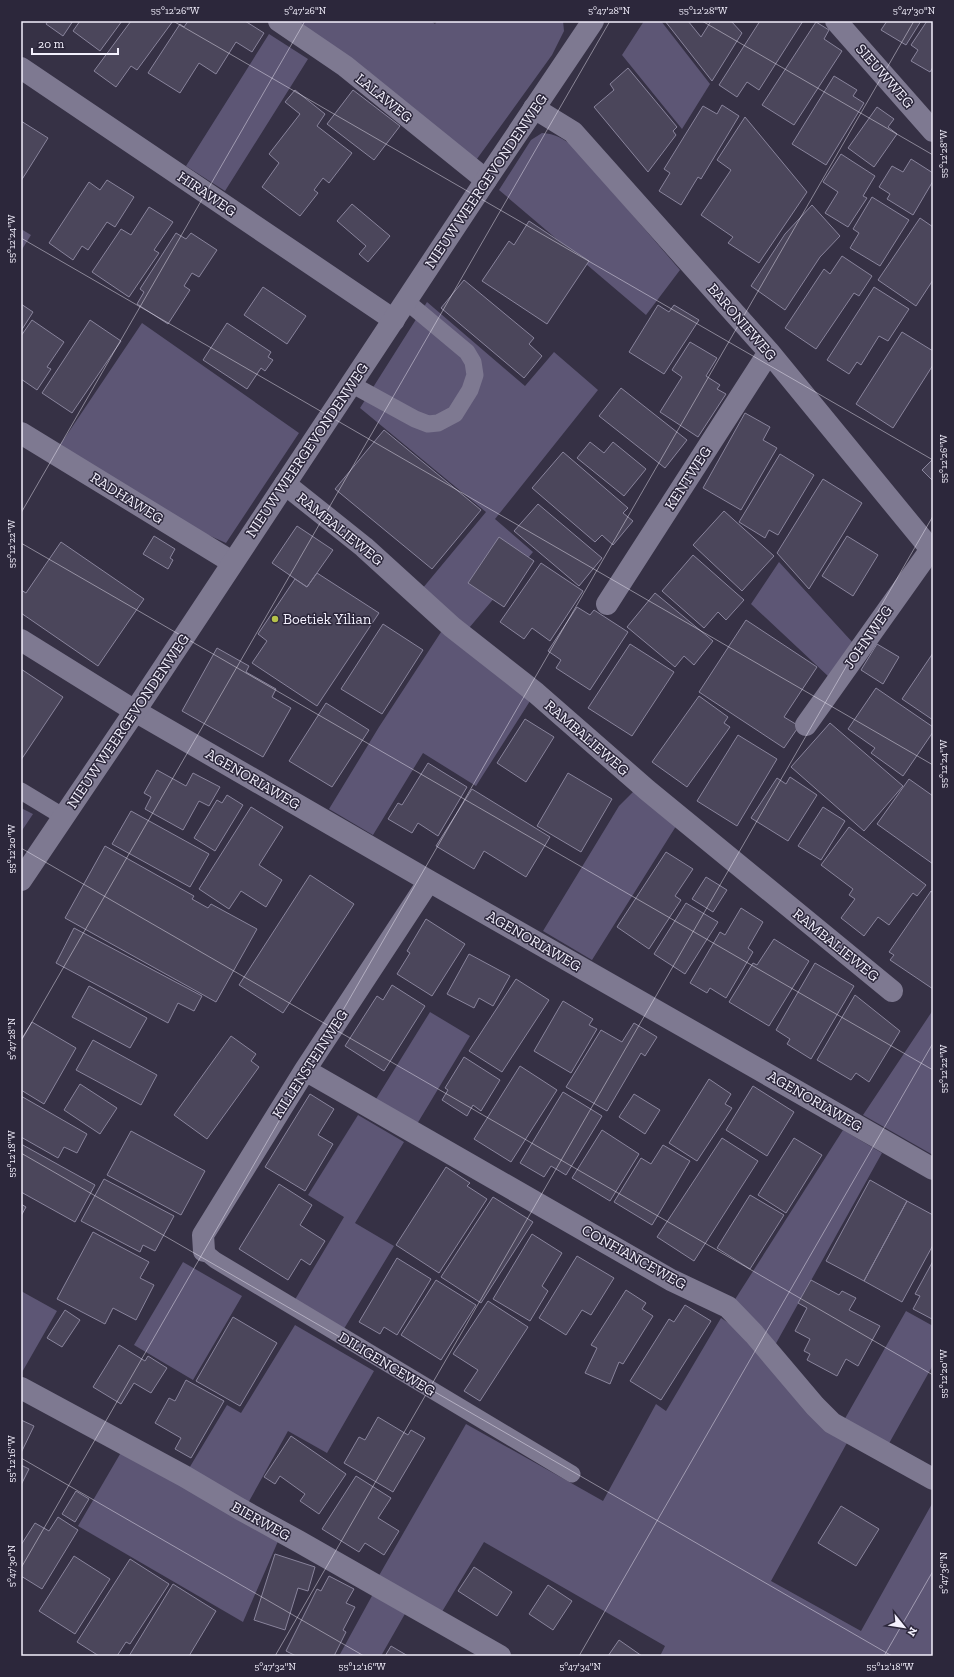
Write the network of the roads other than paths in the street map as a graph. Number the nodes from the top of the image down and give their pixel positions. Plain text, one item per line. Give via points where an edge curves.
1 (279, 21) edge
2 (836, 21) edge
3 (590, 22) edge
4 (21, 68) edge
5 (534, 108) junction
6 (933, 130) edge
7 (486, 180) junction
8 (406, 301) junction
9 (394, 320) junction
10 (769, 352) junction
11 (351, 384) junction
12 (21, 433) edge
13 (285, 484) junction
14 (932, 551) edge
15 (232, 562) junction
16 (608, 604) dead end
17 (21, 640) edge
18 (135, 711) junction
19 (806, 725) dead end
20 (21, 791) edge
21 (64, 817) junction
22 (21, 880) edge
23 (429, 881) junction
24 (892, 991) dead end
25 (305, 1070) junction
26 (933, 1169) edge
27 (204, 1251) joint
28 (21, 1388) edge
29 (572, 1474) dead end
30 (933, 1479) edge
31 (500, 1656) edge

1 - 7 street, LALAWEG via 345,66
2 - 6 street, SIEUWWEG
3 - 5 street, NIEUW WEERGEVONDENWEG
4 - 9 street, HIRAWEG
5 - 7 street, NIEUW WEERGEVONDENWEG
5 - 10 street, BARONIEWEG via 573,132
7 - 8 street, NIEUW WEERGEVONDENWEG
8 - 9 street, NIEUW WEERGEVONDENWEG
8 - 11 lane via 467,352 473,362 475,375 470,390 455,414 438,423 428,424
9 - 11 street, NIEUW WEERGEVONDENWEG
10 - 14 street, BARONIEWEG
10 - 16 street, KENTWEG
11 - 13 street, NIEUW WEERGEVONDENWEG
12 - 15 street, RADHAWEG
13 - 15 street, NIEUW WEERGEVONDENWEG
13 - 24 street, RAMBALIEWEG via 364,547 452,627 536,693 647,790
14 - 19 street, JOHNWEG
15 - 18 street, NIEUW WEERGEVONDENWEG
17 - 18 street, AGENORIAWEG
18 - 21 street, NIEUW WEERGEVONDENWEG
18 - 23 street, AGENORIAWEG
20 - 21 lane
21 - 22 street, NIEUW WEERGEVONDENWEG
23 - 25 street, KILLENSTEINWEG
23 - 26 street, AGENORIAWEG
25 - 27 street, KILLENSTEINWEG via 203,1236
25 - 30 street, CONFIANCEWEG via 671,1280 728,1307 832,1423
27 - 29 lane, DILIGENCEWEG
28 - 31 street, BIERWEG via 184,1476

